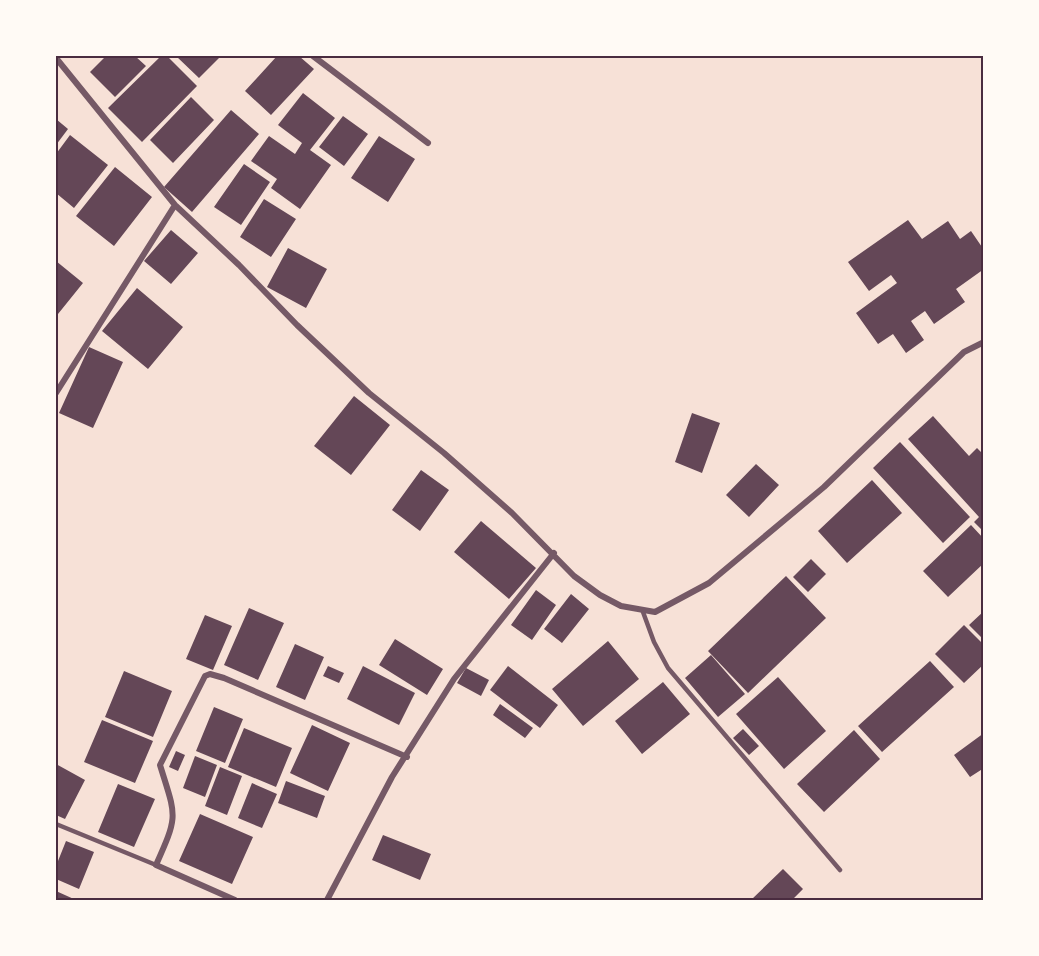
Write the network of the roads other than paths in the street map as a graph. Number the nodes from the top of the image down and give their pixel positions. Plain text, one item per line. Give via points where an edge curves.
1 (313, 56) edge
2 (56, 58) edge
3 (428, 143) dead end
4 (175, 205) junction
5 (984, 342) edge
6 (56, 393) edge
7 (554, 553) junction
8 (643, 612) junction
9 (406, 757) junction
10 (56, 824) edge
11 (156, 865) junction
12 (840, 870) dead end
13 (235, 900) edge
14 (327, 900) edge

1 - 3 street
2 - 4 street
4 - 6 street
4 - 7 street via 369,393 444,453
5 - 8 street via 964,352 824,487 725,570 668,607
7 - 8 street via 574,576 600,595
7 - 9 street via 454,679
8 - 12 lane via 668,668
9 - 11 street via 225,678 207,675 185,710 160,765 174,819
9 - 14 street
10 - 11 lane
11 - 13 street

